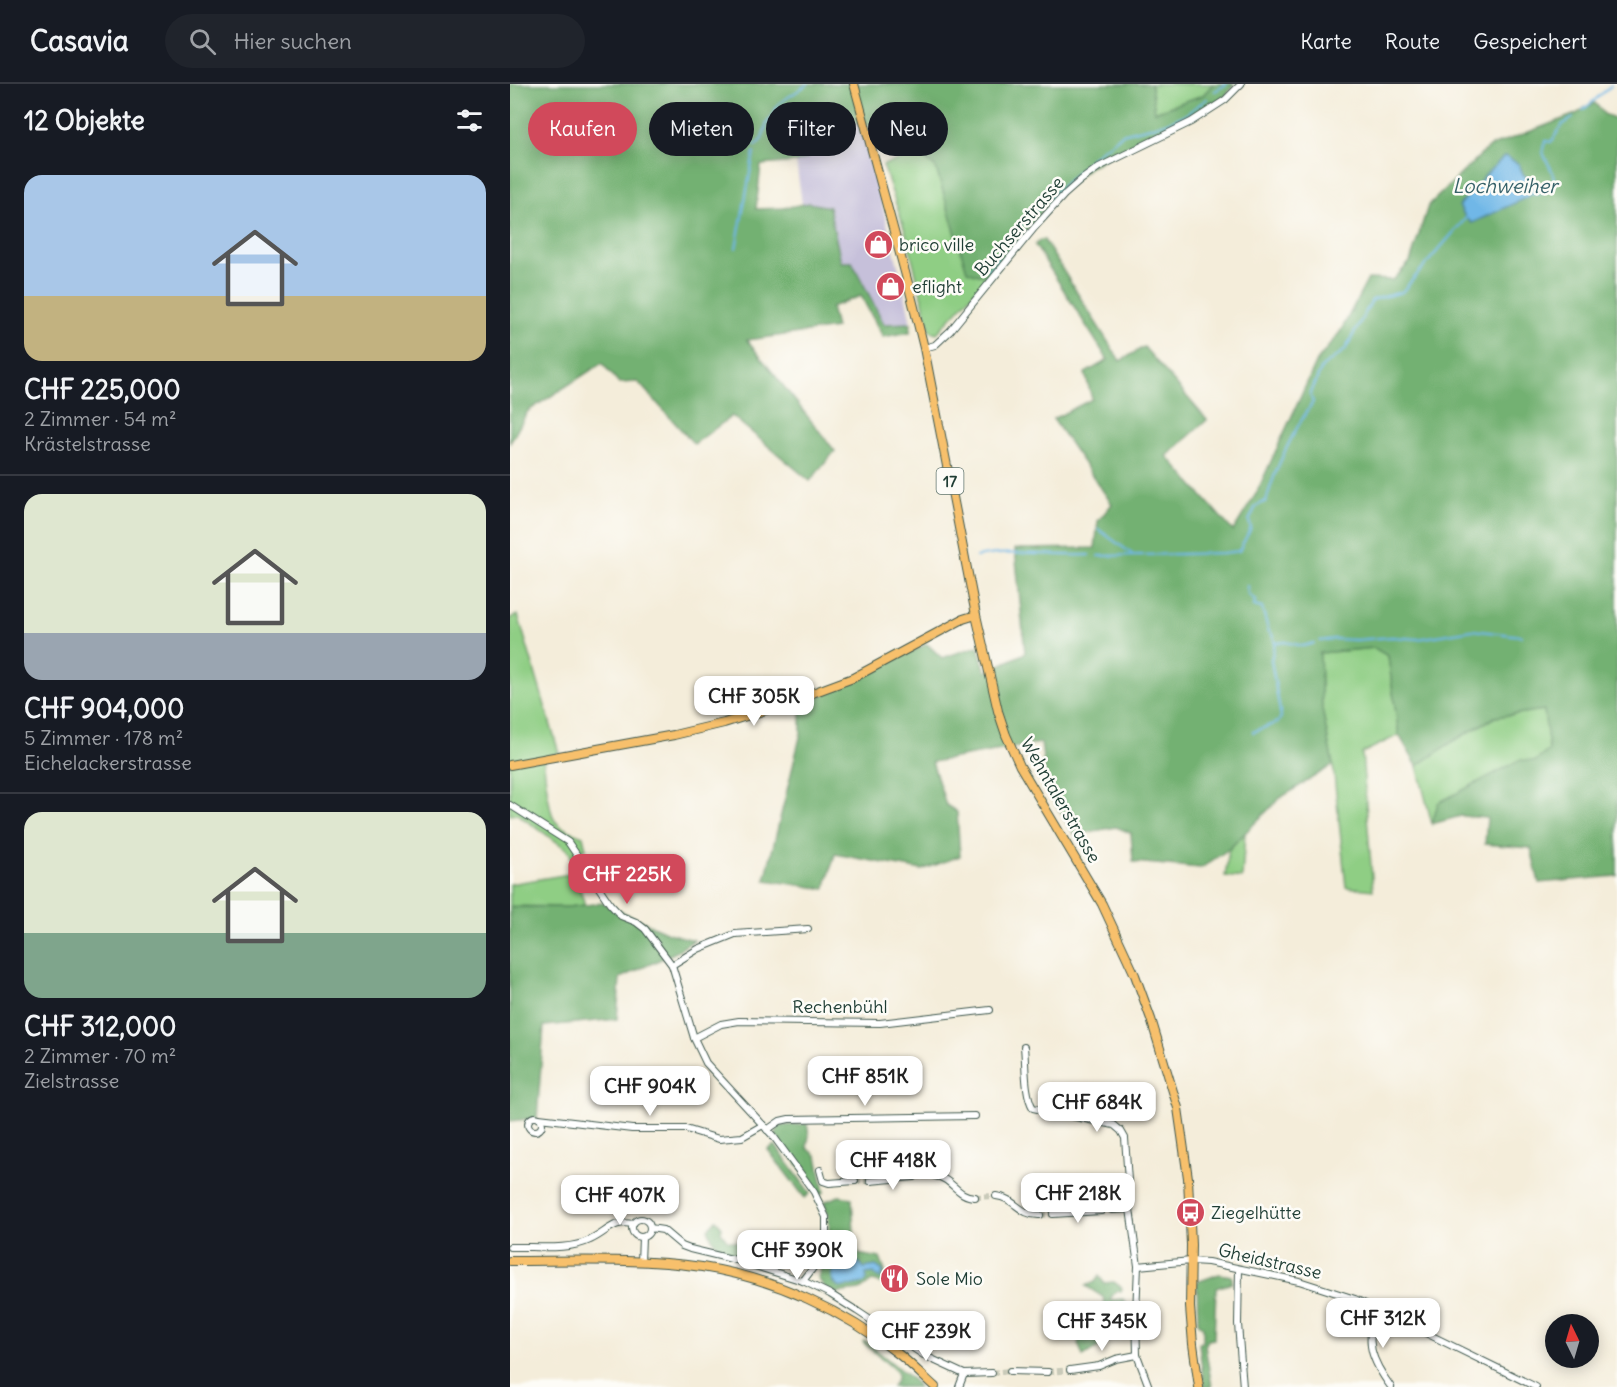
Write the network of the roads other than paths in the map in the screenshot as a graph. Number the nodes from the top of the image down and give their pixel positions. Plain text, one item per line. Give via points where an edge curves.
1 (854, 84) edge
2 (1241, 84) edge
3 (924, 348) junction
4 (976, 615) junction
5 (510, 765) edge
6 (510, 805) edge
7 (808, 929) dead end
8 (672, 965) junction
9 (990, 1010) dead end
10 (694, 1038) junction
11 (1024, 1047) dead end
12 (975, 1116) dead end
13 (539, 1118) dead end
14 (765, 1127) junction
15 (820, 1170) dead end
16 (935, 1176) tunnel mouth
17 (914, 1177) tunnel mouth
18 (855, 1181) tunnel mouth
19 (870, 1181) tunnel mouth
20 (996, 1196) tunnel mouth
21 (975, 1197) tunnel mouth
22 (1131, 1209) junction
23 (1113, 1210) dead end
24 (1101, 1211) dead end
25 (1053, 1214) tunnel mouth
26 (1040, 1215) tunnel mouth
27 (633, 1224) junction
28 (650, 1228) junction
29 (642, 1237) junction
30 (510, 1247) edge
31 (510, 1261) edge
32 (1191, 1261) junction
33 (642, 1262) junction
34 (1138, 1266) junction
35 (1239, 1269) junction
36 (803, 1281) junction
37 (1378, 1310) junction
38 (1137, 1355) junction
39 (1070, 1370) tunnel mouth
40 (1010, 1371) tunnel mouth
41 (1048, 1372) tunnel mouth
42 (992, 1373) tunnel mouth
43 (964, 1374) junction
44 (935, 1387) edge
45 (959, 1387) edge
46 (1149, 1387) edge
47 (1199, 1387) edge
48 (1243, 1387) edge
49 (1391, 1387) edge
50 (1536, 1387) edge

1 - 3 main road, Wehntalerstrasse / 17
2 - 3 street, Buchserstrasse via 1225,100 1191,122 1099,167 1081,180 1035,227 944,337
3 - 4 main road, Wehntalerstrasse / 17
4 - 5 main road via 853,678 772,708 674,735
4 - 32 main road, Wehntalerstrasse / 17 via 1006,735 1029,783 1102,904 1151,1019 1178,1108 1188,1178
6 - 8 street via 568,842 610,904 645,929
7 - 8 street via 735,934
8 - 10 street
9 - 10 street, Rechenbühl via 880,1023 739,1021 721,1024
10 - 14 street via 706,1063
11 - 22 street via 1029,1103 1033,1108 1114,1125 1121,1131 1125,1138
12 - 14 street via 789,1119
13 - 14 street via 632,1128 686,1129 719,1139 742,1137
14 - 36 street via 814,1192 826,1217 826,1240 816,1264
15 - 18 street via 823,1181 828,1183
16 - 21 street
17 - 19 street
20 - 26 street via 1007,1198 1032,1215
22 - 23 street
22 - 34 street
24 - 25 street
27 - 28 street via 643,1219
27 - 29 street via 633,1232
27 - 30 street via 623,1222 572,1246
28 - 29 street
28 - 36 street via 663,1230 682,1246 697,1252
29 - 33 street
31 - 33 main road
32 - 34 street, Gheidstrasse
32 - 35 street, Gheidstrasse
32 - 47 main road, Wehntalerstrasse / 17 via 1190,1307
33 - 44 main road via 703,1268 757,1280 803,1297 850,1321 900,1356
34 - 38 street
35 - 37 street, Gheidstrasse via 1299,1281
35 - 48 street
36 - 43 street via 830,1294 925,1356
37 - 49 street via 1370,1346 1378,1370
37 - 50 street, Gheidstrasse
38 - 39 street
38 - 46 street
40 - 41 street
42 - 43 street
43 - 45 street

